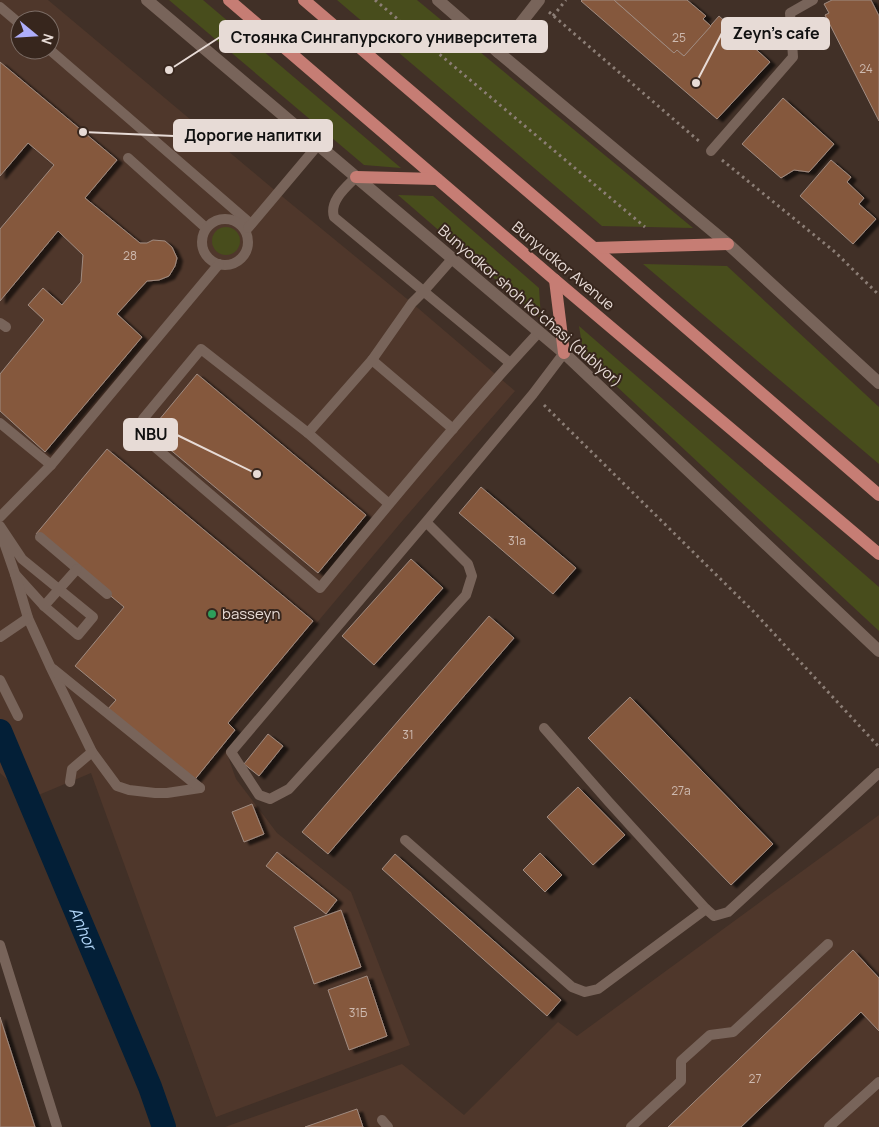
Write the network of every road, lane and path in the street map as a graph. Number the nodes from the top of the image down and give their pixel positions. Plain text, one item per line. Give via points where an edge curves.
1 (147, 0) edge
2 (229, 0) edge
3 (304, 0) edge
4 (375, 0) edge
5 (438, 0) edge
6 (539, 0) edge
7 (566, 0) edge
8 (813, 0) edge
9 (0, 6) edge
10 (10, 15) edge
11 (553, 16) dead end
12 (498, 52) junction
13 (60, 59) edge
14 (318, 145) junction
15 (711, 151) dead end
16 (128, 158) dead end
17 (356, 177) junction
18 (437, 179) junction
19 (248, 227) junction
20 (645, 227) dead end
21 (206, 228) junction
22 (728, 244) junction
23 (594, 248) junction
24 (452, 259) junction
25 (219, 264) junction
26 (555, 280) junction
27 (423, 292) junction
28 (539, 332) junction
29 (564, 353) junction
30 (372, 360) junction
31 (510, 363) junction
32 (879, 383) edge
33 (533, 394) junction
34 (0, 422) edge
35 (453, 429) junction
36 (308, 433) junction
37 (51, 465) junction
38 (879, 495) edge
39 (389, 504) junction
40 (0, 517) edge
41 (426, 522) junction
42 (0, 526) edge
43 (0, 531) edge
44 (40, 537) dead end
45 (879, 554) edge
46 (77, 568) junction
47 (15, 574) junction
48 (59, 589) junction
49 (107, 594) dead end
50 (44, 606) junction
51 (28, 618) junction
52 (0, 637) edge
53 (879, 652) edge
54 (50, 666) junction
55 (0, 680) edge
56 (18, 716) dead end
57 (544, 728) dead end
58 (879, 747) edge
59 (92, 752) junction
60 (879, 772) edge
61 (187, 777) junction
62 (70, 782) dead end
63 (178, 792) junction
64 (405, 840) dead end
65 (706, 908) junction
66 (828, 944) dead end
67 (0, 945) edge
68 (879, 1082) edge
69 (57, 1127) edge
70 (631, 1127) edge
71 (829, 1127) edge

1 - 14 street, Bunyodkor shoh koʻchasi (dublyor)
2 - 18 main road, Bunyudkor Avenue
3 - 23 main road
4 - 20 path
5 - 12 street
6 - 12 street
7 - 11 path
8 - 15 lane via 790,12 793,57
9 - 10 lane
12 - 22 street
13 - 19 lane
14 - 17 street, Bunyodkor shoh koʻchasi (dublyor)
14 - 19 lane
16 - 21 lane
17 - 18 main road
17 - 24 street, Bunyodkor shoh koʻchasi (dublyor)
17 - 27 lane via 338,196 332,209 334,216
18 - 26 main road, Bunyudkor Avenue
19 - 21 lane via 225,219
19 - 25 lane via 244,255 233,264
21 - 25 lane via 202,240 204,253
22 - 23 main road
22 - 32 street
23 - 38 main road
24 - 27 lane
24 - 28 street, Bunyodkor shoh koʻchasi (dublyor)
25 - 37 lane
26 - 29 main road
26 - 45 main road, Bunyudkor Avenue
27 - 30 lane
27 - 31 lane
28 - 29 street, Bunyodkor shoh koʻchasi (dublyor)
28 - 31 lane
29 - 33 lane
29 - 53 street, Bunyodkor shoh koʻchasi (dublyor)
30 - 35 lane
30 - 36 lane
31 - 35 lane
33 - 41 lane
33 - 58 path via 754,612
34 - 37 lane
35 - 39 lane
36 - 39 lane
36 - 39 lane via 201,349 143,420 141,433 320,588
37 - 40 lane
41 - 41 lane via 468,564 472,576 466,595 289,789 270,799 259,795 231,752
42 - 48 lane via 22,559
43 - 47 lane
44 - 46 lane
46 - 48 lane
46 - 49 lane
47 - 50 lane
47 - 51 lane
48 - 50 lane
48 - 50 lane via 93,617 78,635
51 - 52 lane
51 - 54 lane
54 - 59 lane
54 - 61 lane
55 - 56 lane
57 - 65 lane
59 - 62 lane via 72,769
59 - 63 lane via 117,786 155,793
60 - 65 lane via 728,912 714,916
61 - 63 lane
61 - 63 lane via 200,788
64 - 65 lane via 572,987 585,992 598,989
66 - 70 lane via 733,1032 710,1034 681,1061 681,1080
67 - 69 lane
68 - 71 lane

